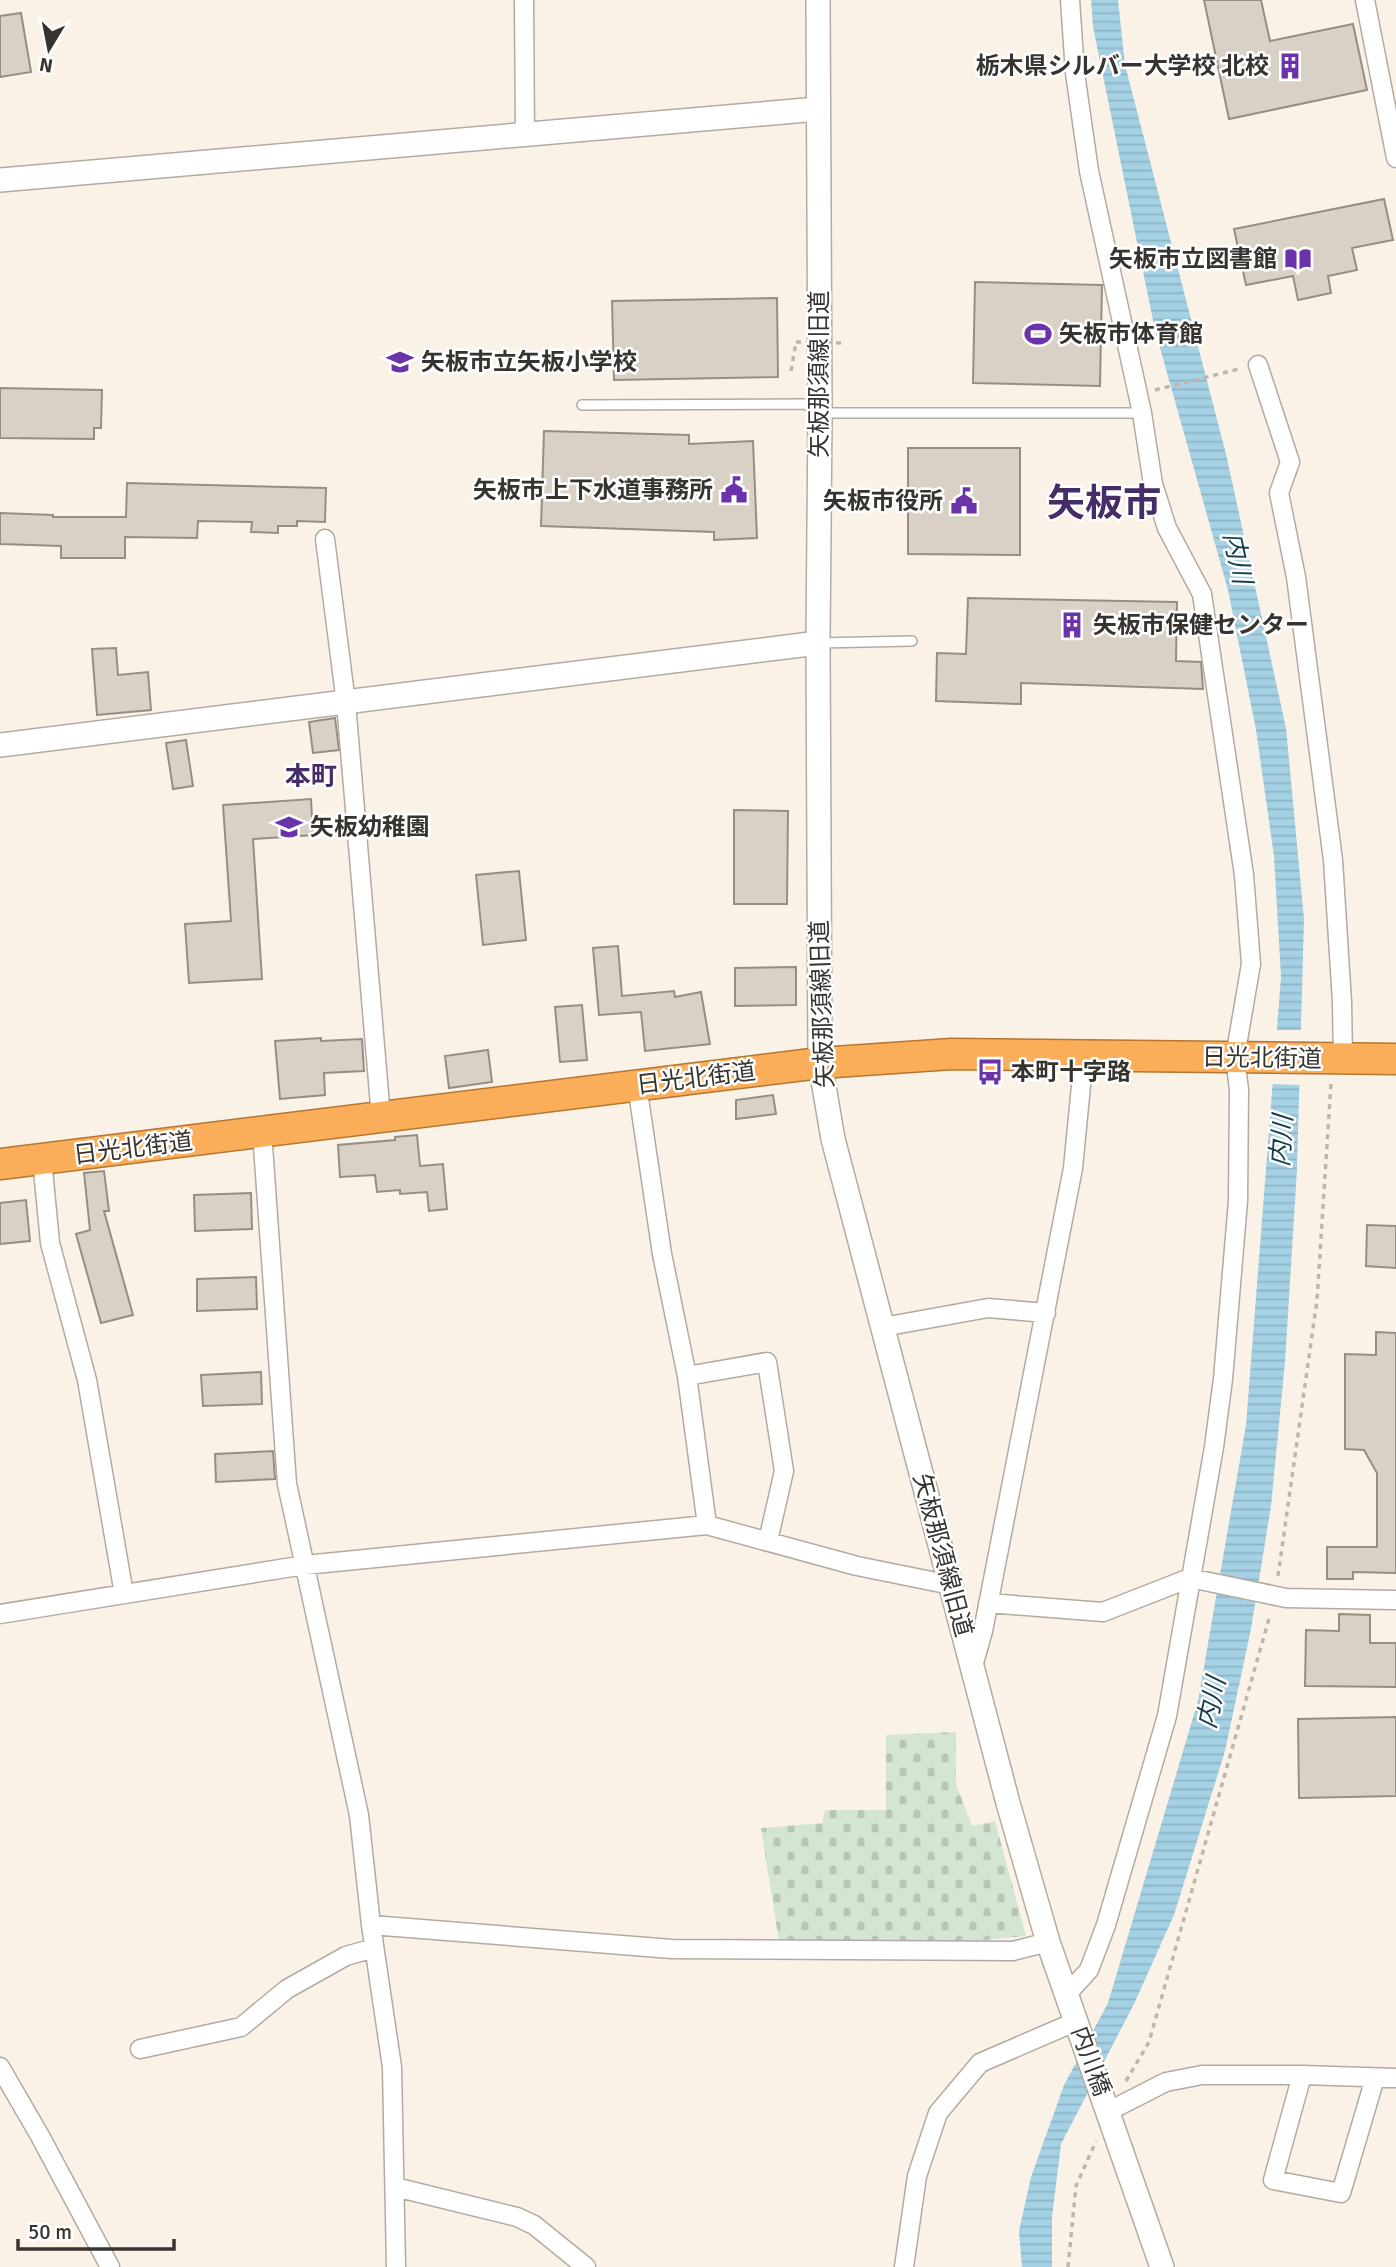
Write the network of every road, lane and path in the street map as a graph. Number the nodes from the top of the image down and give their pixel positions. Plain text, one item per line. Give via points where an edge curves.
1 (524, 0) edge
2 (818, 0) edge
3 (1070, 0) edge
4 (1365, 0) edge
5 (818, 109) junction
6 (525, 135) junction
7 (1396, 158) edge
8 (0, 180) edge
9 (842, 343) dead end
10 (1258, 365) joint
11 (791, 371) dead end
12 (1138, 394) junction
13 (582, 405) dead end
14 (820, 413) junction
15 (1142, 413) junction
16 (325, 539) dead end
17 (912, 641) dead end
18 (818, 643) junction
19 (346, 703) junction
20 (0, 745) edge
21 (1084, 1055) junction
22 (1241, 1057) junction
23 (1332, 1058) junction
24 (1396, 1059) edge
25 (820, 1063) junction
26 (637, 1085) junction
27 (381, 1117) junction
28 (262, 1132) junction
29 (42, 1159) junction
30 (0, 1164) edge
31 (1046, 1313) junction
32 (883, 1327) junction
33 (687, 1376) junction
34 (707, 1525) junction
35 (768, 1541) junction
36 (305, 1564) junction
37 (1190, 1578) junction
38 (951, 1585) junction
39 (124, 1594) junction
40 (1276, 1596) junction
41 (1396, 1600) edge
42 (988, 1603) junction
43 (0, 1614) edge
44 (973, 1666) junction
45 (370, 1925) junction
46 (1048, 1942) junction
47 (374, 1948) junction
48 (1067, 1994) junction
49 (1076, 2019) junction
50 (140, 2049) dead end
51 (0, 2067) edge
52 (1302, 2074) junction
53 (1375, 2078) junction
54 (1396, 2078) edge
55 (1108, 2109) junction
56 (394, 2187) junction
57 (110, 2267) edge
58 (396, 2267) edge
59 (586, 2267) edge
60 (904, 2267) edge
61 (1068, 2267) edge
62 (1161, 2267) edge

1 - 6 street
2 - 5 street, 矢板那須線旧道
3 - 12 street via 1089,171
4 - 7 street
5 - 6 street
5 - 14 street, 矢板那須線旧道
6 - 8 street
9 - 11 path, bridge via 796,342
10 - 12 path
10 - 23 street via 1290,462 1279,493 1296,577 1333,860 1342,1002
12 - 15 street
13 - 14 lane via 805,404
14 - 15 lane
14 - 18 street, 矢板那須線旧道
15 - 22 street via 1153,484 1167,528 1202,594 1244,875 1251,964
16 - 19 street
17 - 18 lane
18 - 19 street
18 - 25 street, 矢板那須線旧道
19 - 20 street
19 - 27 street
21 - 22 highway, 日光北街道
21 - 25 highway, 日光北街道 via 951,1054
21 - 31 street via 1073,1168
22 - 23 highway, 日光北街道
22 - 37 street via 1238,1201 1223,1379
23 - 24 highway, 日光北街道
23 - 40 path via 1317,1300
25 - 26 highway, 日光北街道
25 - 32 street, 矢板那須線旧道 via 833,1139
26 - 27 highway, 日光北街道
26 - 33 street
27 - 28 highway, 日光北街道
28 - 29 highway, 日光北街道
28 - 36 street via 287,1484
29 - 30 highway, 日光北街道
29 - 39 street via 50,1243 87,1380
31 - 32 street via 988,1308
31 - 42 street
32 - 38 street, 矢板那須線旧道
33 - 34 street
33 - 35 street via 767,1362 783,1471
34 - 35 street
34 - 36 street
35 - 38 street via 857,1566
36 - 39 street
36 - 45 street via 359,1815
37 - 40 street
37 - 42 street via 1103,1612
37 - 48 street via 1167,1716 1106,1925 1089,1970
38 - 44 street, 矢板那須線旧道
39 - 43 street
40 - 41 street
40 - 55 path via 1149,2042
42 - 44 street
44 - 46 street, 矢板那須線旧道
45 - 46 street via 672,1949 1013,1951
45 - 47 street
46 - 48 street, 矢板那須線旧道
47 - 50 street via 346,1956 287,1989 241,2027
47 - 56 street via 392,2067
48 - 49 street, 矢板那須線旧道
49 - 55 street, 内川橋
49 - 60 street via 980,2063 938,2113 917,2176
51 - 57 street
52 - 53 street
52 - 53 street via 1273,2180 1341,2193
52 - 55 street via 1190,2077 1166,2082
53 - 54 street
55 - 61 path via 1076,2186
55 - 62 street
56 - 58 street
56 - 59 street via 517,2217

